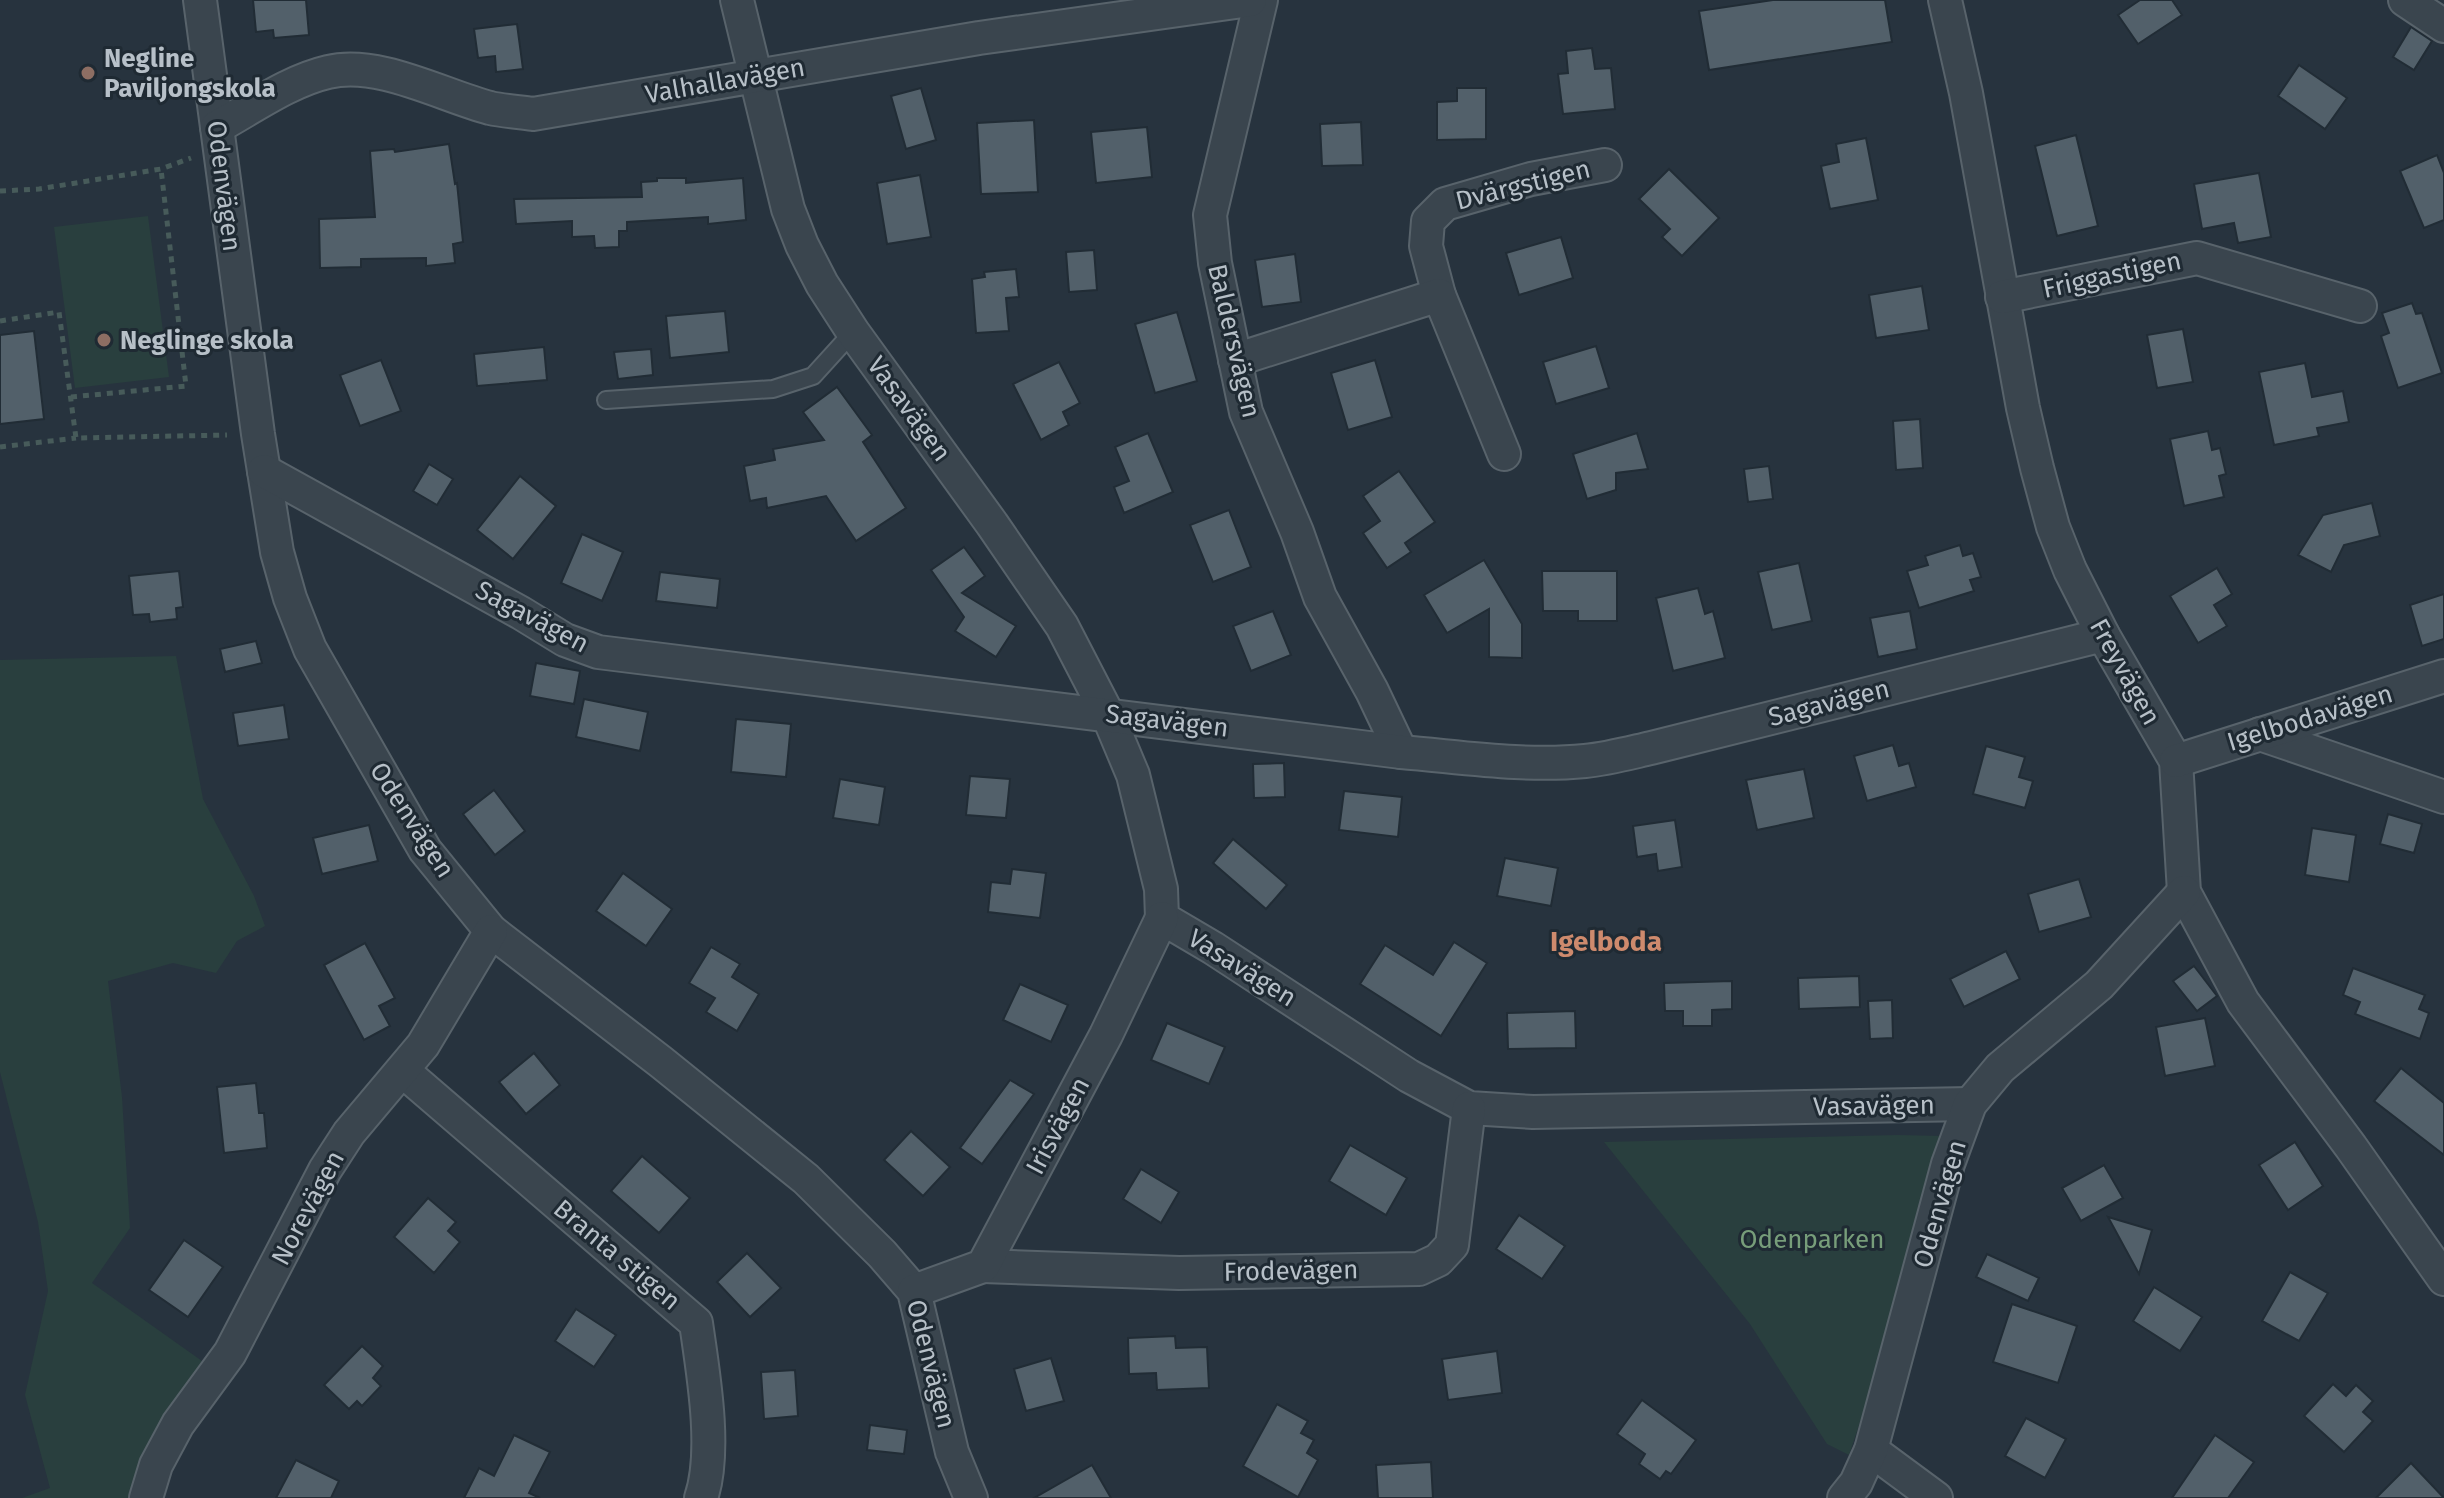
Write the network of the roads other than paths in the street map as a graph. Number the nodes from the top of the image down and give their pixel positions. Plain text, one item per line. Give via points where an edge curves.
1 (200, 0) edge
2 (737, 0) edge
3 (1250, 0) edge
4 (1261, 0) edge
5 (1945, 0) edge
6 (2405, 0) edge
7 (2444, 26) edge
8 (754, 75) junction
9 (217, 127) junction
10 (1605, 165) dead end
11 (1439, 295) junction
12 (2002, 297) junction
13 (2360, 306) dead end
14 (853, 332) junction
15 (1235, 360) junction
16 (606, 400) dead end
17 (1504, 454) dead end
18 (264, 471) junction
19 (2103, 635) junction
20 (2444, 676) edge
21 (1107, 713) junction
22 (2260, 734) junction
23 (1401, 752) junction
24 (2176, 761) junction
25 (2444, 797) edge
26 (2184, 892) junction
27 (1162, 918) junction
28 (491, 931) junction
29 (403, 1071) junction
30 (1970, 1104) junction
31 (1469, 1108) junction
32 (983, 1266) junction
33 (2444, 1279) edge
34 (914, 1291) junction
35 (1871, 1450) junction
36 (146, 1498) edge
37 (701, 1498) edge
38 (971, 1498) edge
39 (1844, 1498) edge
40 (1936, 1498) edge

1 - 9 street, Odenvägen
2 - 8 street, Vasavägen
3 - 8 street, Valhallavägen
4 - 15 street, Baldersvägen via 1210,215
5 - 12 street, Freyvägen
6 - 7 street
8 - 9 street, Valhallavägen via 533,114 493,109 360,69 329,71
8 - 14 street, Vasavägen via 788,209 822,284
9 - 18 street, Odenvägen
10 - 11 street, Dvärgstigen via 1445,204 1428,221 1426,246
11 - 15 street
11 - 17 street, Dvärgstigen
12 - 13 street, Friggastigen via 2197,258
12 - 19 street, Freyvägen via 2053,527
14 - 16 lane, Vasavägen via 813,376 773,389
14 - 21 street, Vasavägen via 1062,626
15 - 23 street, Baldersvägen via 1246,412 1320,597
18 - 21 street, Sagavägen via 565,640 598,652
18 - 28 street, Odenvägen via 277,552 310,649 425,850
19 - 23 street, Sagavägen via 1588,761 1546,763
19 - 24 street, Freyvägen
20 - 22 street, Igelbodavägen
21 - 23 street, Sagavägen
21 - 27 street, Vasavägen via 1133,775 1161,889
22 - 24 street, Igelbodavägen
22 - 25 street
24 - 26 street, Freyvägen
26 - 30 street, Odenvägen via 2099,985 2000,1068
26 - 33 street, Freyvägen via 2243,1002
27 - 31 street, Vasavägen via 1409,1076
27 - 32 street, Irisvägen
28 - 29 street, Norevägen
28 - 34 street, Odenvägen via 806,1179
29 - 36 street, Norevägen via 349,1133 325,1170 230,1353 163,1451
29 - 37 street, Branta stigen via 696,1323 709,1455
30 - 31 street, Vasavägen via 1533,1112
30 - 35 street, Odenvägen via 1948,1164
31 - 32 street, Frodevägen via 1452,1245 1419,1269 1179,1273
32 - 34 street
34 - 38 street, Odenvägen via 952,1452
35 - 39 street, Odenvägen
35 - 40 street

